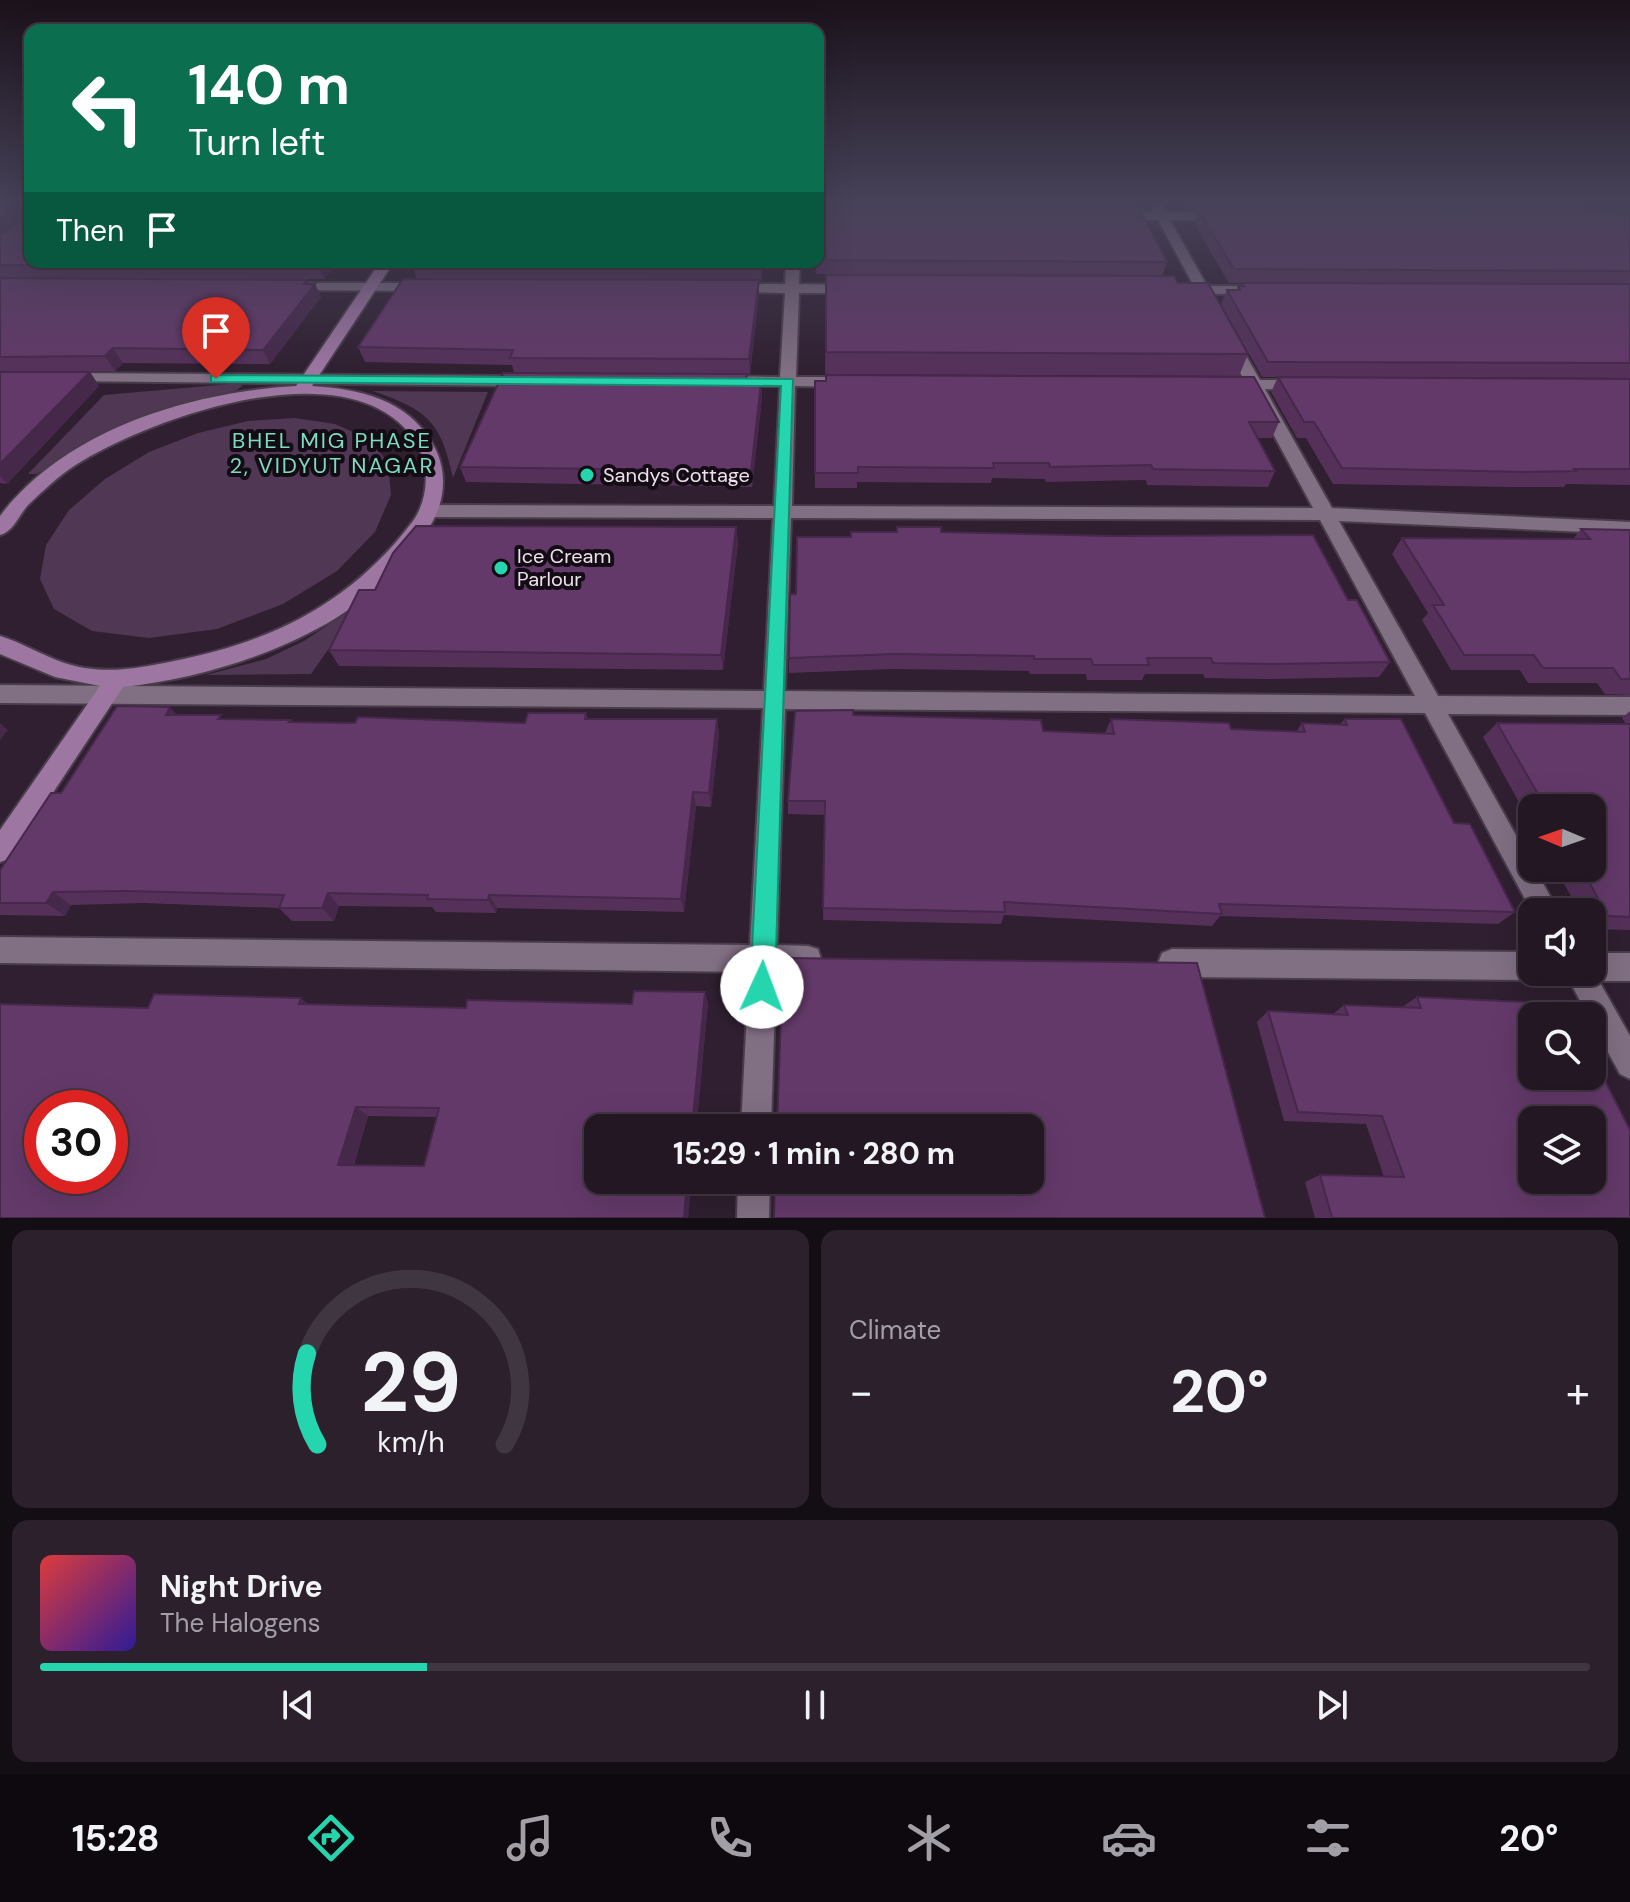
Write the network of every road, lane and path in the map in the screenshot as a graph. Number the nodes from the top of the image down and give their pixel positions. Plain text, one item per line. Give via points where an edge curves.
1 (1185, 260) edge
2 (383, 268) edge
3 (793, 268) edge
4 (278, 287) edge
5 (370, 287) junction
6 (433, 287) edge
7 (714, 288) edge
8 (792, 289) junction
9 (871, 289) edge
10 (1171, 290) edge
11 (1202, 290) junction
12 (1266, 290) edge
13 (46, 378) edge
14 (548, 381) edge
15 (708, 381) edge
16 (788, 382) junction
17 (866, 382) edge
18 (305, 384) junction
19 (1208, 384) edge
20 (1255, 384) junction
21 (1317, 385) edge
22 (428, 511) junction
23 (783, 512) junction
24 (1327, 514) junction
25 (3, 520) edge
26 (1630, 528) edge
27 (0, 644) edge
28 (111, 687) junction
29 (0, 694) edge
30 (775, 700) junction
31 (1432, 704) junction
32 (1630, 706) edge
33 (0, 851) edge
34 (1538, 898) edge
35 (0, 950) edge
36 (764, 958) junction
37 (826, 959) edge
38 (1140, 962) edge
39 (1518, 966) edge
40 (1606, 967) edge
41 (1630, 967) edge
42 (1587, 986) edge
43 (1630, 1064) edge
44 (757, 1114) edge
45 (754, 1194) edge
46 (753, 1218) edge

1 - 11 street
2 - 5 street
3 - 8 street
4 - 5 street
5 - 6 street
5 - 18 street
7 - 8 street
8 - 9 street
8 - 16 street
10 - 11 street
11 - 12 street
11 - 20 street
13 - 18 street
14 - 18 street
15 - 16 street
16 - 17 street
16 - 23 street
18 - 22 street via 396,411 424,436 436,470
18 - 25 street via 176,411 125,432 55,472
19 - 20 street
20 - 21 street
20 - 24 street
22 - 23 street
22 - 28 street via 398,557 347,601 277,640
23 - 24 street
23 - 30 street
24 - 26 street
24 - 31 street
27 - 28 street via 46,669
28 - 29 street
28 - 30 street
28 - 33 street
30 - 31 street
30 - 36 street
31 - 32 street
31 - 34 street
35 - 36 street
36 - 37 street
36 - 44 street
38 - 39 street
40 - 41 street
42 - 43 street
45 - 46 street

